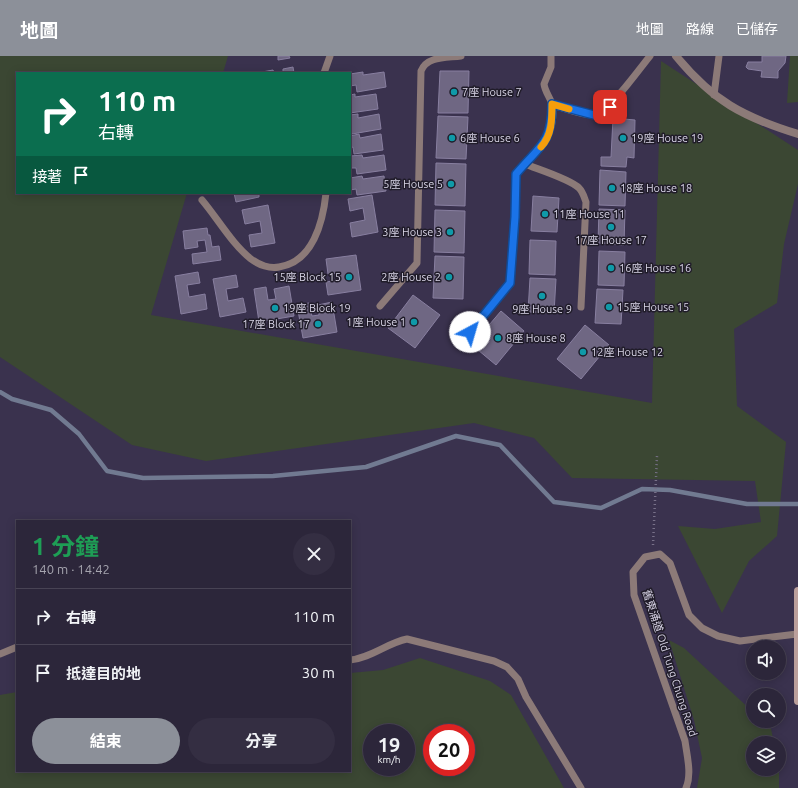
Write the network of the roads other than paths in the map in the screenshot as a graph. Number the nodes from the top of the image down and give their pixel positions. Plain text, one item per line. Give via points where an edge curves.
1 (330, 56) edge
2 (461, 56) edge
3 (551, 56) edge
4 (650, 56) edge
5 (676, 56) edge
6 (718, 56) edge
7 (324, 72) edge
8 (714, 95) junction
9 (552, 104) junction
10 (798, 134) edge
11 (524, 164) junction
12 (326, 194) edge
13 (202, 200) dead end
14 (380, 306) dead end
15 (581, 307) dead end
16 (470, 332) dead end
17 (798, 591) edge
18 (797, 634) edge
19 (16, 647) edge
20 (0, 654) edge
21 (351, 660) edge
22 (798, 701) edge
23 (581, 788) edge
24 (686, 788) edge

1 - 7 lane
2 - 14 lane via 431,60 421,71 416,263
3 - 9 lane via 551,66 544,84
4 - 9 lane via 610,107 600,115 588,115
5 - 8 street
6 - 8 lane
8 - 10 street via 761,122
9 - 11 lane via 552,125 545,142
11 - 15 lane via 573,184 584,195 586,202
11 - 16 lane via 516,174 510,283
12 - 13 lane via 319,228 307,251 299,260 288,266 275,268 262,266 252,260
17 - 18 main road
18 - 22 main road
18 - 24 lane, 舊東涌道 Old Tung Chung Road via 740,641 718,636 702,628 689,615 670,563 660,554 645,557 633,572 634,595 684,741 688,760
19 - 20 lane
21 - 23 lane via 359,659 393,642 407,639 494,661 507,667 518,680

